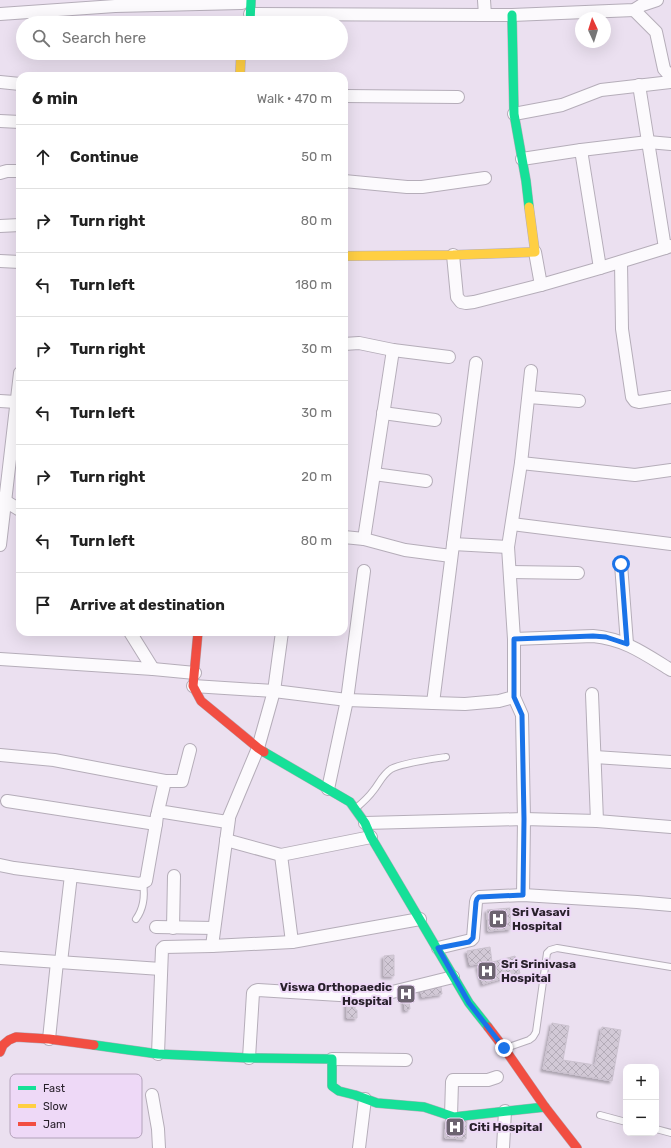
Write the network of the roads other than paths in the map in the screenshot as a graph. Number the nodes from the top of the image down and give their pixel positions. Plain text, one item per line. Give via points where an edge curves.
1 (484, 0) edge
2 (657, 0) edge
3 (245, 1) edge
4 (114, 3) edge
5 (40, 6) edge
6 (634, 10) junction
7 (0, 14) edge
8 (485, 14) junction
9 (512, 15) junction
10 (243, 16) edge
11 (249, 16) edge
12 (348, 16) edge
13 (241, 60) edge
14 (240, 72) edge
15 (671, 77) edge
16 (0, 82) edge
17 (671, 82) edge
18 (16, 84) edge
19 (639, 85) junction
20 (348, 96) edge
21 (458, 97) dead end
22 (514, 114) junction
23 (0, 121) edge
24 (16, 122) edge
25 (648, 142) junction
26 (671, 144) edge
27 (581, 150) junction
28 (522, 159) junction
29 (16, 171) edge
30 (0, 173) edge
31 (485, 178) dead end
32 (348, 181) edge
33 (16, 225) edge
34 (0, 226) edge
35 (668, 247) edge
36 (535, 252) junction
37 (453, 255) junction
38 (348, 256) edge
39 (0, 261) edge
40 (16, 262) edge
41 (621, 262) junction
42 (600, 268) junction
43 (541, 285) junction
44 (348, 344) edge
45 (393, 350) junction
46 (450, 357) dead end
47 (476, 363) dead end
48 (531, 371) dead end
49 (529, 397) junction
50 (671, 397) edge
51 (0, 401) edge
52 (579, 401) dead end
53 (16, 402) joint
54 (383, 414) junction
55 (435, 420) dead end
56 (521, 463) junction
57 (671, 470) edge
58 (374, 474) junction
59 (426, 481) dead end
60 (3, 500) edge
61 (16, 508) edge
62 (512, 524) junction
63 (348, 537) edge
64 (364, 539) junction
65 (671, 544) edge
66 (0, 545) edge
67 (508, 547) junction
68 (452, 550) junction
69 (621, 564) dead end
70 (364, 571) dead end
71 (510, 572) junction
72 (578, 574) dead end
73 (133, 636) edge
74 (198, 636) edge
75 (281, 636) edge
76 (514, 639) junction
77 (627, 644) junction
78 (0, 659) edge
79 (154, 669) junction
80 (671, 670) edge
81 (194, 679) junction
82 (274, 691) junction
83 (592, 694) dead end
84 (514, 697) junction
85 (347, 700) junction
86 (433, 704) junction
87 (258, 748) junction
88 (190, 750) dead end
89 (0, 755) edge
90 (446, 757) dead end
91 (595, 757) junction
92 (671, 762) edge
93 (166, 781) junction
94 (328, 789) junction
95 (7, 801) dead end
96 (355, 809) junction
97 (158, 811) junction
98 (229, 819) junction
99 (524, 819) junction
100 (597, 821) junction
101 (365, 823) junction
102 (156, 824) junction
103 (671, 828) edge
104 (371, 837) junction
105 (226, 840) junction
106 (281, 855) junction
107 (0, 865) edge
108 (71, 875) junction
109 (174, 876) dead end
110 (143, 883) junction
111 (523, 895) junction
112 (671, 905) edge
113 (136, 919) dead end
114 (420, 919) junction
115 (156, 927) dead end
116 (173, 928) junction
117 (214, 928) junction
118 (292, 942) junction
119 (212, 946) junction
120 (438, 948) junction
121 (0, 958) edge
122 (59, 962) junction
123 (671, 967) edge
124 (161, 969) junction
125 (453, 976) junction
126 (49, 1039) junction
127 (504, 1048) junction
128 (0, 1052) edge
129 (158, 1054) junction
130 (249, 1058) junction
131 (332, 1059) junction
132 (406, 1060) dead end
133 (497, 1077) dead end
134 (152, 1095) dead end
135 (364, 1099) junction
136 (545, 1107) junction
137 (505, 1111) junction
138 (600, 1115) dead end
139 (451, 1116) junction
140 (623, 1121) edge
141 (659, 1130) edge
142 (671, 1133) edge
143 (159, 1148) edge
144 (360, 1148) edge
145 (503, 1148) edge
146 (577, 1148) edge

1 - 8 street
2 - 6 street
3 - 4 street
3 - 10 street
3 - 11 street
4 - 5 street
5 - 7 street
6 - 9 street
6 - 15 street via 656,32 664,69
8 - 9 street
8 - 12 street
9 - 22 street
13 - 14 street
16 - 18 street
17 - 19 street
19 - 22 street via 601,90 562,105
19 - 25 street
20 - 21 street
22 - 28 street
23 - 24 street
25 - 26 street
25 - 27 street
25 - 35 street
27 - 28 street
27 - 42 street
28 - 36 street
29 - 30 street
31 - 32 street via 422,187
33 - 34 street
35 - 41 street
36 - 37 street
36 - 43 street
37 - 38 street
37 - 43 street via 457,297 461,302 474,302
39 - 40 street
41 - 42 street
41 - 50 street via 622,329 632,397 639,402
42 - 43 street
44 - 45 street via 359,343
45 - 46 street
45 - 54 street
47 - 68 street
48 - 49 street
49 - 52 street
49 - 56 street
51 - 53 street
53 - 60 street
54 - 55 street
54 - 58 street
56 - 57 street via 635,475
56 - 62 street
58 - 59 street
58 - 64 street
60 - 61 street
60 - 66 street
62 - 65 street
62 - 67 street
63 - 64 street
64 - 68 street via 405,550
67 - 68 street
67 - 71 street
68 - 86 street
69 - 77 street
70 - 85 street
71 - 72 street
71 - 76 street
73 - 79 street
74 - 81 street
75 - 82 street
76 - 77 street via 593,636 606,637
76 - 84 street
77 - 80 street
78 - 79 street
79 - 81 street
81 - 82 street
81 - 87 street via 201,701
82 - 85 street
82 - 87 street
83 - 91 street
84 - 86 street via 465,704
84 - 99 street via 522,715
85 - 86 street
85 - 94 street
87 - 94 street
87 - 98 street
88 - 93 street via 182,781
89 - 93 street via 54,760
90 - 96 lane via 391,769 366,800
91 - 92 street
91 - 100 street
93 - 97 street
94 - 96 street via 350,802
95 - 102 street
96 - 101 street
97 - 98 street via 227,822
97 - 102 street
98 - 105 street
99 - 100 street
99 - 101 street
99 - 111 street
100 - 103 street
101 - 104 street
102 - 110 street via 146,881
104 - 106 street
104 - 114 street
105 - 106 street
105 - 117 street
106 - 118 street
107 - 108 street
108 - 110 street
108 - 122 street
109 - 116 street
110 - 113 lane via 143,905
111 - 112 street
111 - 120 street via 479,897 476,902 473,938 469,942
114 - 118 street
114 - 120 street
115 - 116 street
116 - 117 street
117 - 119 street
118 - 119 street
119 - 124 street via 164,947
120 - 125 street
121 - 122 street
122 - 124 street
122 - 126 street
123 - 127 lane via 557,948 550,950 547,953 536,1032 529,1040
124 - 129 street
125 - 127 street via 469,1003
125 - 130 street via 372,997 255,991
126 - 128 street via 16,1037 3,1045
126 - 129 street
127 - 136 street
129 - 130 street
130 - 131 street
131 - 132 street
131 - 135 street via 332,1086
133 - 139 street via 488,1080 453,1080
134 - 143 street
135 - 139 street via 377,1103 424,1106
135 - 144 street
136 - 137 street
136 - 146 street
137 - 139 street via 464,1117
137 - 145 street
138 - 140 lane
141 - 142 lane

